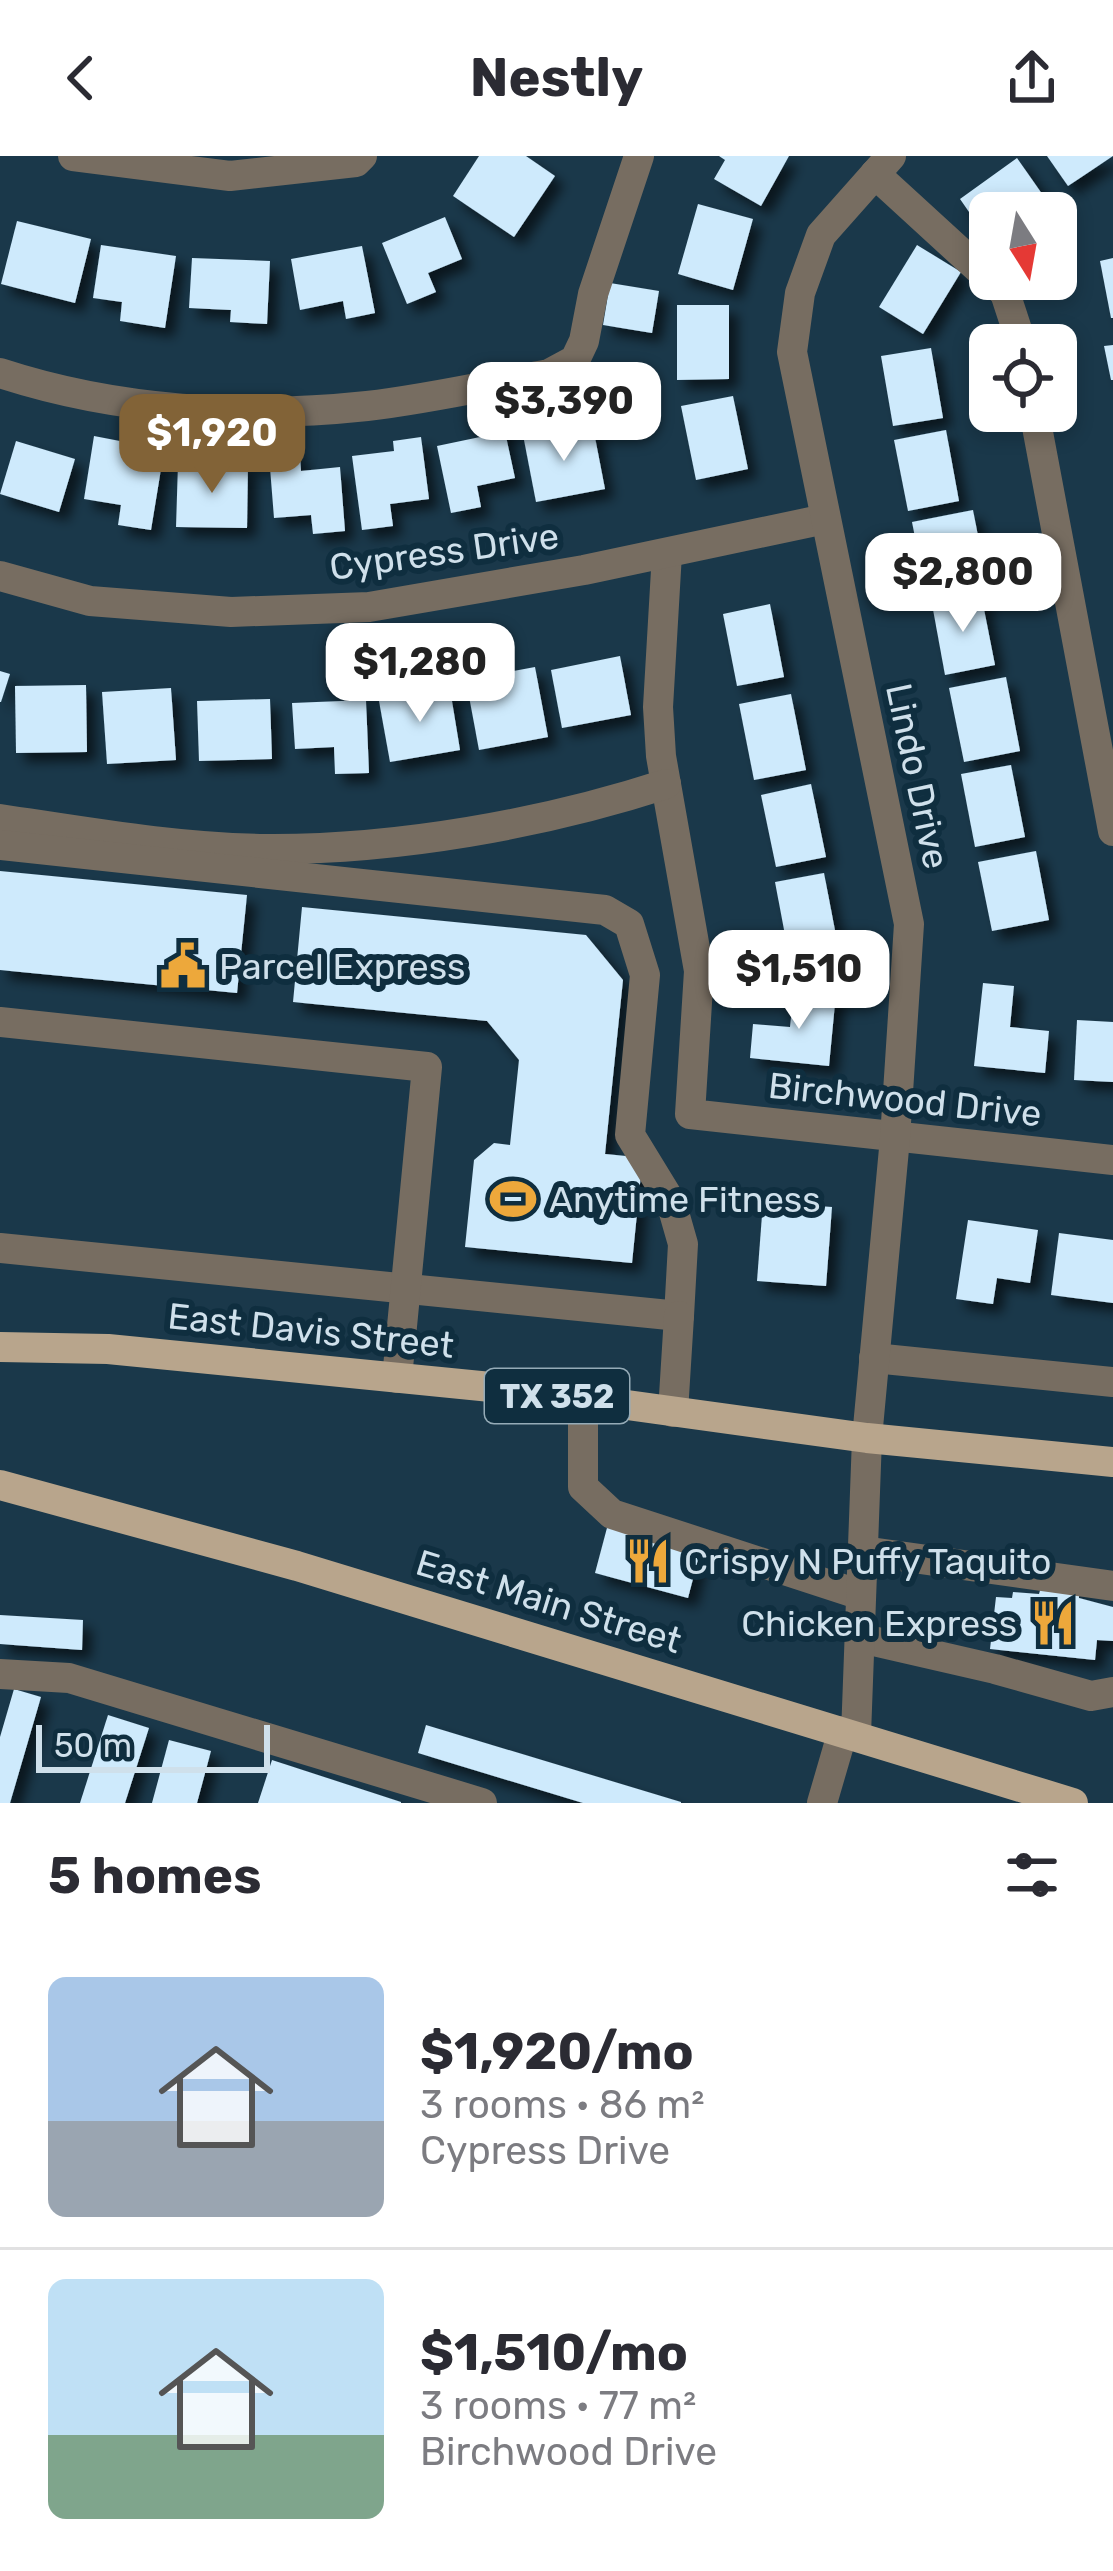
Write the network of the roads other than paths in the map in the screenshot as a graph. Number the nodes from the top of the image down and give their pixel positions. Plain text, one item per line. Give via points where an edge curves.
1 (73, 156) edge
2 (362, 156) edge
3 (639, 156) edge
4 (883, 165) edge
5 (1015, 324) edge
6 (0, 373) edge
7 (1038, 432) edge
8 (825, 519) junction
9 (668, 553) junction
10 (0, 576) edge
11 (666, 784) junction
12 (0, 819) edge
13 (1113, 831) edge
14 (0, 845) edge
15 (0, 1022) edge
16 (896, 1138) junction
17 (1113, 1160) edge
18 (0, 1248) edge
19 (405, 1286) junction
20 (679, 1316) junction
21 (0, 1347) edge
22 (874, 1358) junction
23 (397, 1378) junction
24 (1113, 1382) edge
25 (583, 1399) junction
26 (673, 1412) junction
27 (867, 1438) junction
28 (1113, 1462) edge
29 (0, 1485) edge
30 (863, 1551) junction
31 (1113, 1586) edge
32 (861, 1595) junction
33 (860, 1638) junction
34 (0, 1674) edge
35 (1113, 1692) edge
36 (850, 1733) junction
37 (482, 1803) edge
38 (822, 1803) edge
39 (1072, 1803) edge

1 - 2 street via 230,176
3 - 6 street via 584,341 575,360 549,374 368,406 238,414 128,402
4 - 5 street via 1005,292
4 - 8 street, Lindo Drive via 821,236 800,293 792,352
7 - 13 street
8 - 9 street, Cypress Drive
8 - 16 street, Lindo Drive via 909,924
9 - 10 street, Cypress Drive via 369,608 231,612 90,601
9 - 11 street via 658,706
11 - 12 street via 489,829 266,849
11 - 16 street, Birchwood Drive via 699,970 690,1114
14 - 20 street via 605,910 628,924 646,974 630,1135 671,1202 683,1244
15 - 19 street via 427,1067
16 - 17 street, Birchwood Drive
16 - 22 street, Lindo Drive
18 - 19 street
19 - 20 street
19 - 23 street
20 - 26 street
21 - 23 main road, East Davis Street / TX 352 via 108,1349
22 - 24 street
22 - 27 street, Lindo Drive
23 - 25 main road, East Davis Street / TX 352
25 - 26 main road, East Davis Street / TX 352
25 - 32 street via 583,1487 612,1514
26 - 27 main road, East Davis Street / TX 352
27 - 28 main road, East Davis Street / TX 352
27 - 30 street, Lindo Drive
29 - 36 main road, East Main Street
30 - 31 street
30 - 32 street, Lindo Drive
32 - 33 street, Lindo Drive
33 - 35 street via 1090,1696
33 - 36 street, Lindo Drive
34 - 37 street via 69,1678
36 - 38 street, Lindo Drive
36 - 39 main road, East Main Street

